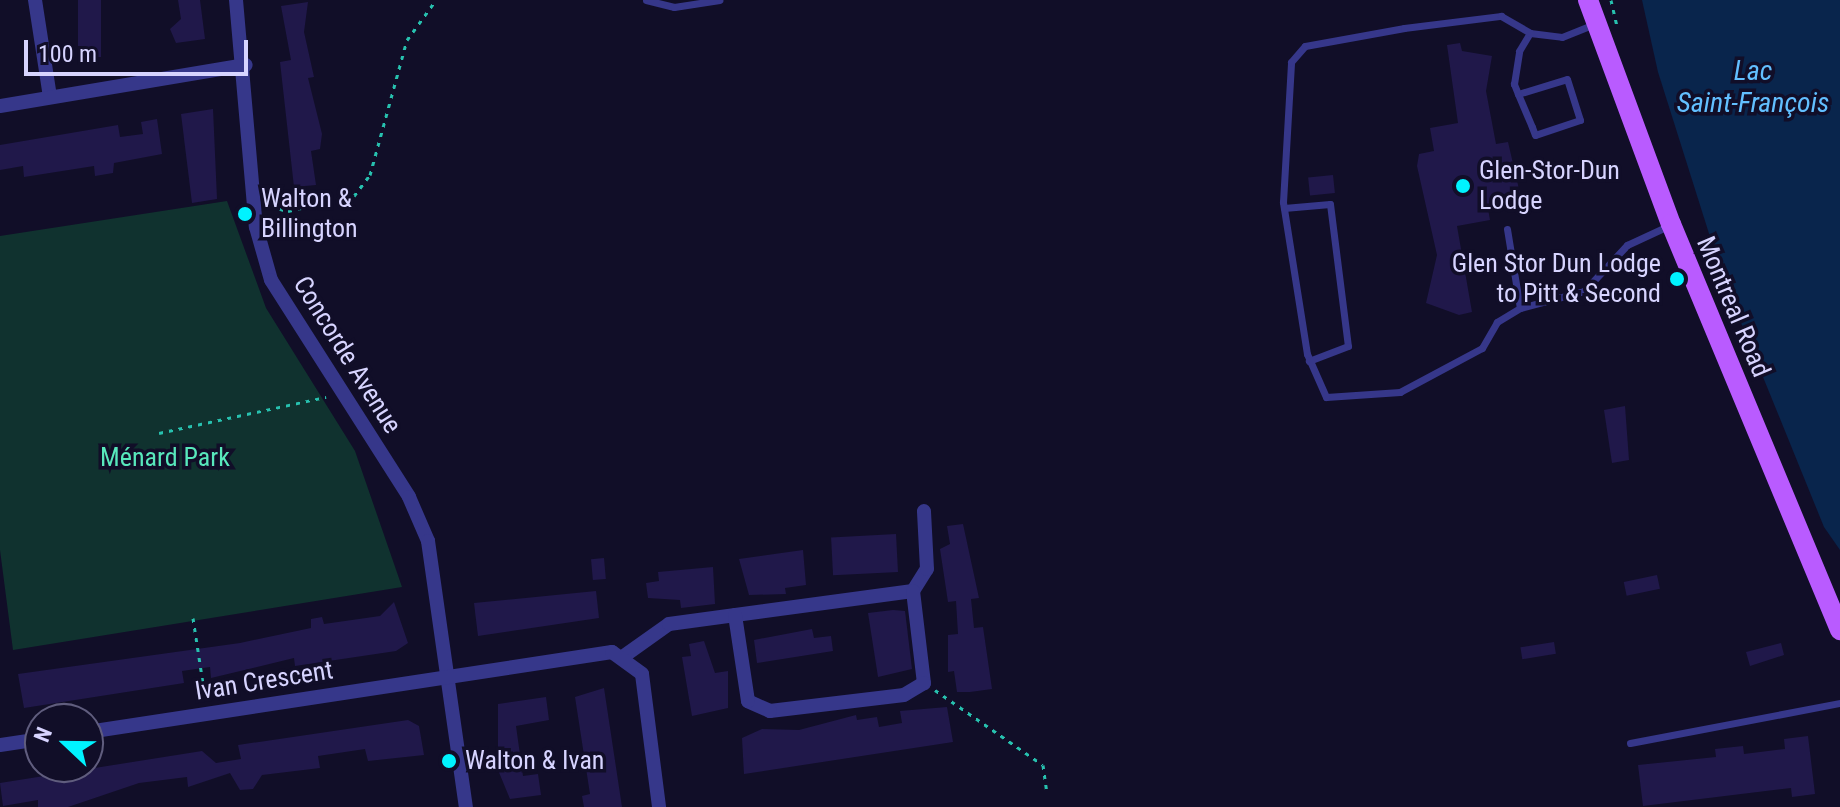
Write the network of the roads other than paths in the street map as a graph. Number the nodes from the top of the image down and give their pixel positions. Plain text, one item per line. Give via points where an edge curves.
1 (35, 0) edge
2 (236, 0) edge
3 (646, 0) edge
4 (719, 0) edge
5 (1588, 0) edge
6 (1594, 24) junction
7 (1530, 33) junction
8 (246, 65) junction
9 (1518, 94) junction
10 (50, 97) junction
11 (0, 106) edge
12 (1284, 208) junction
13 (1671, 224) junction
14 (1507, 229) dead end
15 (1520, 308) junction
16 (1309, 361) junction
17 (924, 511) dead end
18 (913, 591) junction
19 (735, 615) junction
20 (1840, 630) edge
21 (624, 656) junction
22 (447, 677) junction
23 (1840, 703) edge
24 (104, 730) edge
25 (24, 741) edge
26 (1630, 743) dead end
27 (0, 745) edge
28 (466, 807) edge
29 (659, 807) edge

1 - 10 street
2 - 8 street, Concorde Avenue
3 - 4 lane via 674,7
5 - 6 main road, Montreal Road
6 - 7 lane via 1562,37
6 - 13 main road, Montreal Road
7 - 9 lane via 1519,51
7 - 12 lane via 1501,16 1305,46 1291,62
8 - 10 street
8 - 22 street, Concorde Avenue via 256,227 271,280 422,526
9 - 9 lane via 1535,135 1580,120 1567,79
10 - 11 street
12 - 16 lane
12 - 16 lane via 1330,204 1348,346
13 - 15 lane via 1627,245 1584,291
13 - 20 main road, Montreal Road
14 - 15 lane
15 - 16 lane via 1497,322 1482,348 1400,392 1326,397
17 - 18 street via 927,569
18 - 19 street
18 - 19 street via 924,683 904,695 770,711 748,701
19 - 21 street via 669,624
21 - 22 street, Ivan Crescent via 601,653
21 - 29 street via 642,674
22 - 24 street, Ivan Crescent
22 - 28 street, Concorde Avenue
23 - 26 lane
25 - 27 street

